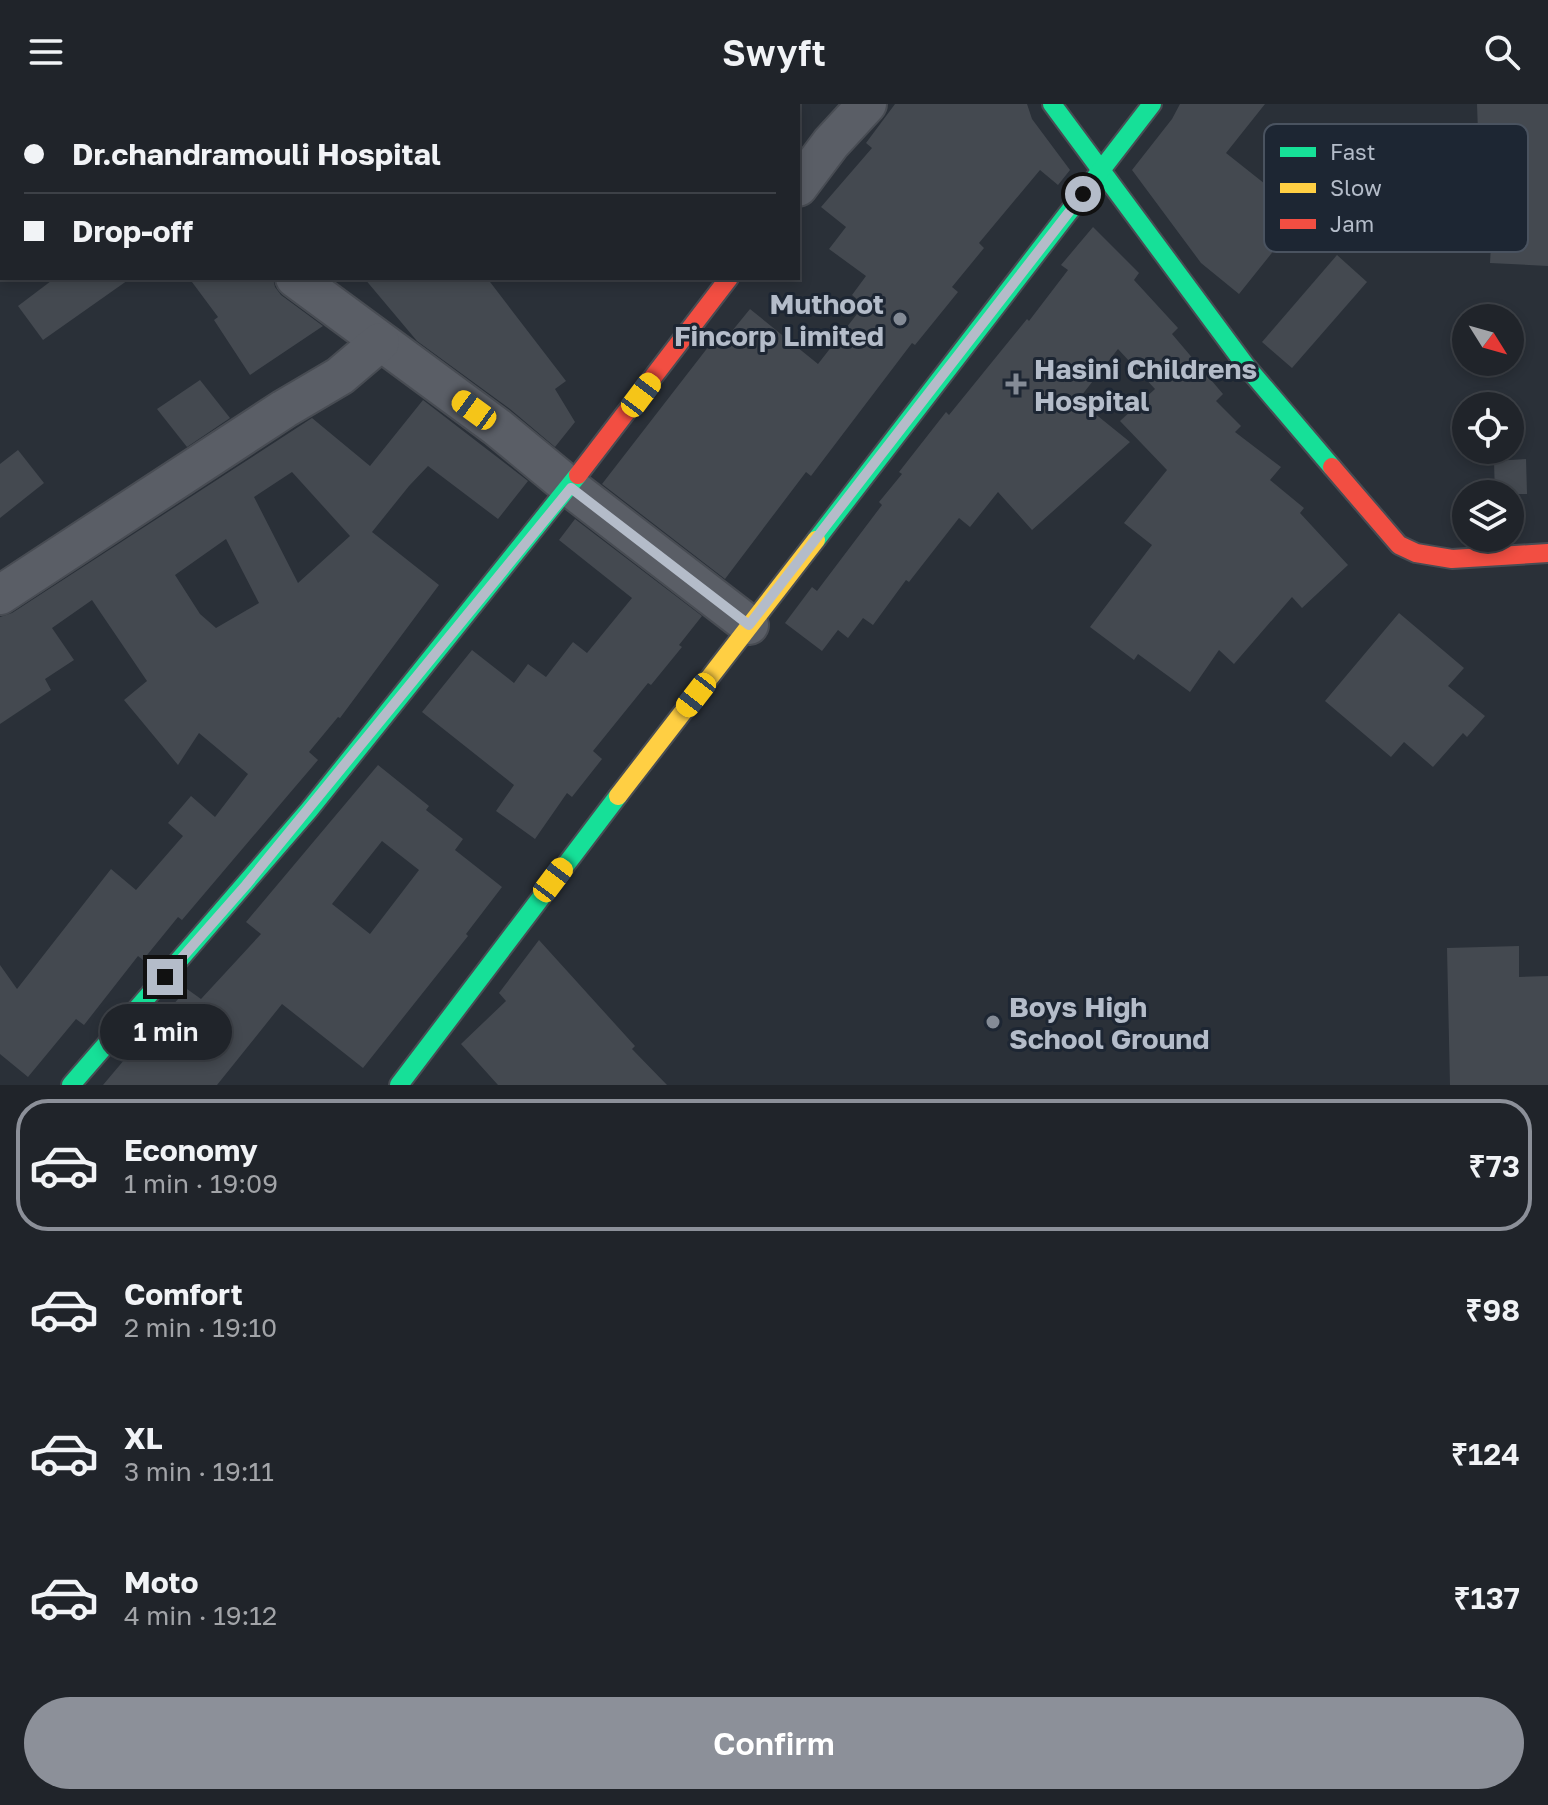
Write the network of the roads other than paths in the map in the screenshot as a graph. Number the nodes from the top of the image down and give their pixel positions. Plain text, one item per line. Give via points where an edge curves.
1 (867, 104) edge
2 (1052, 104) edge
3 (1152, 104) edge
4 (1102, 170) junction
5 (800, 184) edge
6 (298, 280) edge
7 (727, 280) edge
8 (380, 342) junction
9 (571, 488) junction
10 (1548, 553) edge
11 (0, 595) edge
12 (749, 625) junction
13 (71, 1085) edge
14 (399, 1085) edge

1 - 5 street
2 - 4 street
3 - 4 street
4 - 10 street via 1246,366 1399,545 1454,559
4 - 12 street
6 - 8 street
7 - 9 street
8 - 9 street
8 - 11 street via 340,376
9 - 12 street
9 - 13 street via 246,885
12 - 14 street

